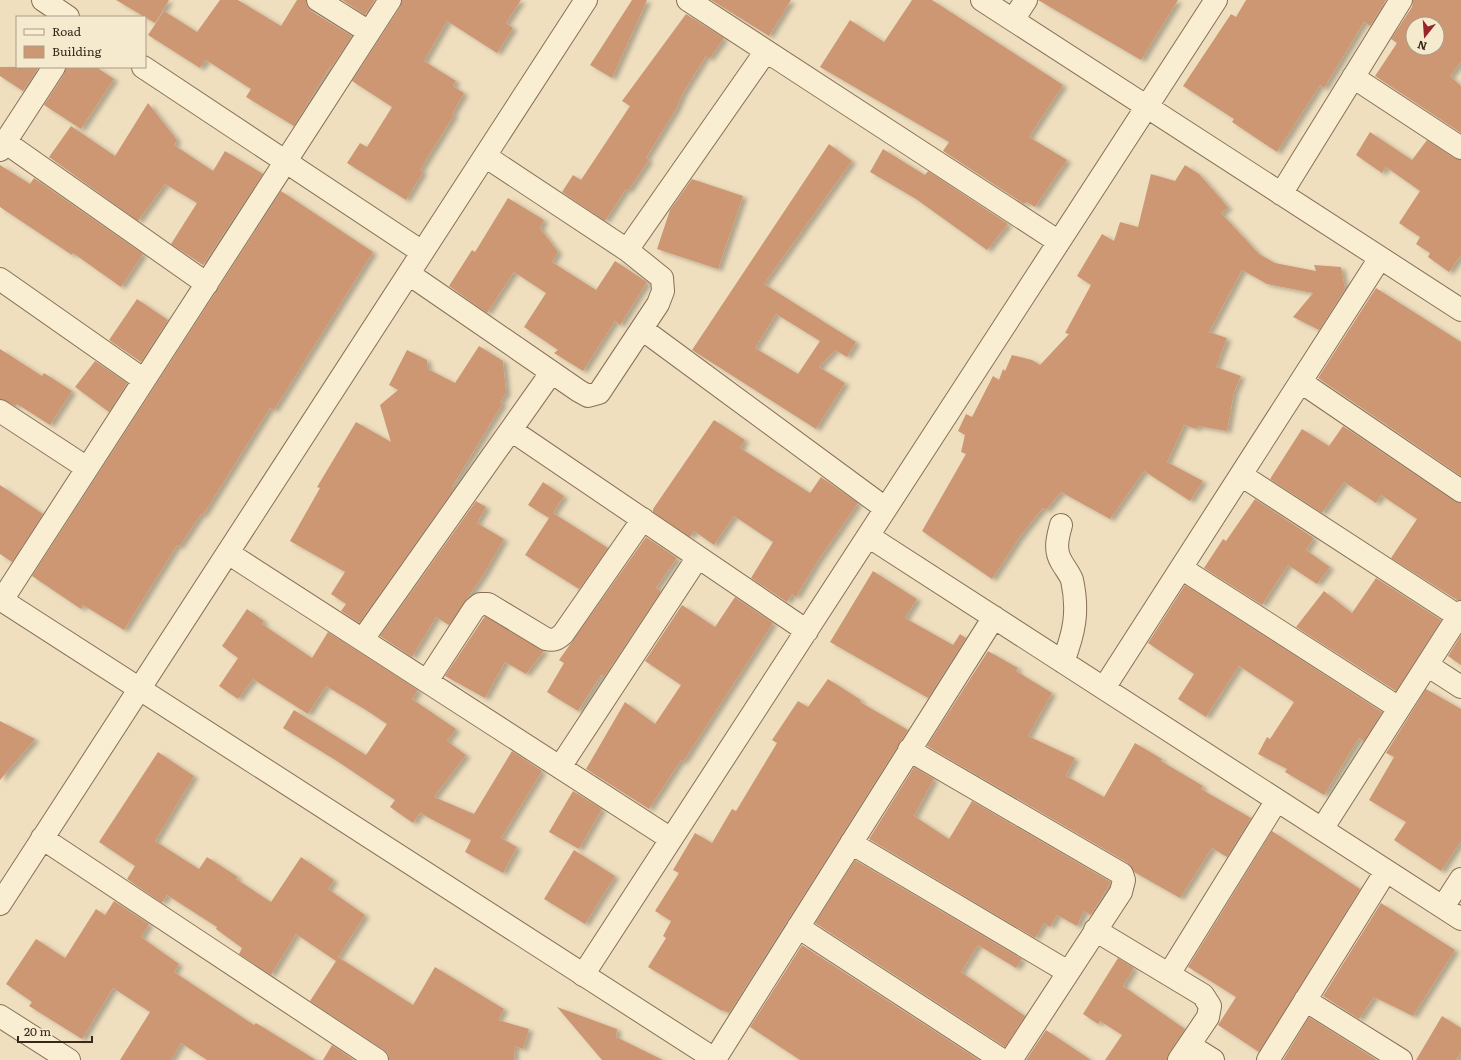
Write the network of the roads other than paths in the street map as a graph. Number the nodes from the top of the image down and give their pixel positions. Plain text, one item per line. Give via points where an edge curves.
1 (43, 0) edge
2 (318, 0) edge
3 (390, 0) edge
4 (586, 0) edge
5 (688, 0) edge
6 (982, 0) edge
7 (1026, 0) edge
8 (1216, 0) edge
9 (1401, 0) edge
10 (67, 16) edge
11 (1013, 20) junction
12 (369, 32) junction
13 (766, 51) junction
14 (53, 68) edge
15 (145, 68) edge
16 (1352, 78) junction
17 (1147, 107) junction
18 (3, 146) edge
19 (1461, 148) edge
20 (485, 156) junction
21 (286, 162) junction
22 (1281, 194) junction
23 (1059, 242) junction
24 (627, 250) junction
25 (422, 252) junction
26 (1380, 258) junction
27 (409, 274) junction
28 (0, 279) edge
29 (207, 284) junction
30 (1461, 310) edge
31 (642, 329) junction
32 (551, 373) junction
33 (144, 380) junction
34 (1301, 382) junction
35 (0, 411) edge
36 (511, 430) junction
37 (87, 468) junction
38 (1241, 475) junction
39 (1461, 491) edge
40 (886, 508) junction
41 (643, 519) junction
42 (1061, 525) dead end
43 (868, 536) junction
44 (228, 553) junction
45 (698, 558) junction
46 (1181, 568) junction
47 (1, 600) edge
48 (1460, 614) edge
49 (994, 617) junction
50 (807, 631) junction
51 (363, 640) junction
52 (1063, 662) junction
53 (1427, 665) junction
54 (427, 681) junction
55 (1461, 687) edge
56 (1104, 688) junction
57 (139, 689) junction
58 (1399, 708) junction
59 (910, 750) junction
60 (560, 767) junction
61 (1277, 800) junction
62 (1322, 829) junction
63 (42, 838) junction
64 (671, 839) junction
65 (851, 842) junction
66 (1386, 871) junction
67 (1461, 879) edge
68 (0, 904) edge
69 (1443, 907) junction
70 (1461, 919) edge
71 (798, 927) junction
72 (1095, 930) junction
73 (1068, 972) junction
74 (1169, 974) junction
75 (583, 975) junction
76 (1305, 1000) junction
77 (0, 1016) edge
78 (1184, 1052) edge
79 (69, 1060) edge
80 (377, 1060) edge
81 (715, 1060) edge
82 (1002, 1060) edge
83 (1011, 1060) edge
84 (1213, 1060) edge
85 (1268, 1060) edge
86 (1401, 1060) edge

1 - 10 street
2 - 12 street
3 - 12 street
4 - 20 street
5 - 13 street
6 - 11 street
7 - 11 street
8 - 17 street
9 - 16 street
11 - 17 street
12 - 21 street
13 - 23 street
13 - 24 street
14 - 18 street
15 - 21 street
16 - 19 street
16 - 22 street
17 - 22 street
17 - 23 street
18 - 29 street
20 - 24 street
20 - 25 street
21 - 25 street
21 - 29 street
22 - 26 street
23 - 40 street
24 - 31 street via 662,278 663,291 658,304
25 - 27 street
26 - 30 street
26 - 34 street
27 - 32 street
27 - 44 street
28 - 33 street
29 - 33 street
31 - 32 street via 599,393 588,396
31 - 40 street
32 - 36 street
33 - 37 street
34 - 38 street
34 - 39 street
35 - 37 street
36 - 41 street
36 - 51 street
37 - 47 street
38 - 46 street
38 - 48 street
40 - 43 street
41 - 45 street
41 - 54 street via 558,638 546,639 488,604 480,604 474,609
42 - 52 street via 1057,543 1059,559 1071,579 1076,614 1074,633
43 - 49 street
43 - 50 street
44 - 51 street
44 - 57 street
45 - 50 street
45 - 60 street
46 - 56 street
46 - 58 street
47 - 57 street
48 - 53 street
49 - 52 street
49 - 59 street
50 - 64 street
51 - 54 street
52 - 56 street
53 - 55 street
53 - 58 street
54 - 60 street
56 - 61 street
57 - 63 street
57 - 75 street
58 - 62 street
59 - 65 street
59 - 72 street via 1122,874 1124,886
60 - 64 street
61 - 62 street
61 - 74 street
62 - 66 street
63 - 68 street
63 - 80 street
64 - 75 street
65 - 71 street
65 - 73 street
66 - 69 street
66 - 76 street
67 - 69 street
69 - 70 street
71 - 81 street
71 - 82 street
72 - 73 street
72 - 74 street
73 - 83 street
74 - 78 street via 1203,994 1210,1006 1208,1016
75 - 81 street
76 - 85 street
76 - 86 street
77 - 79 street
78 - 84 street

